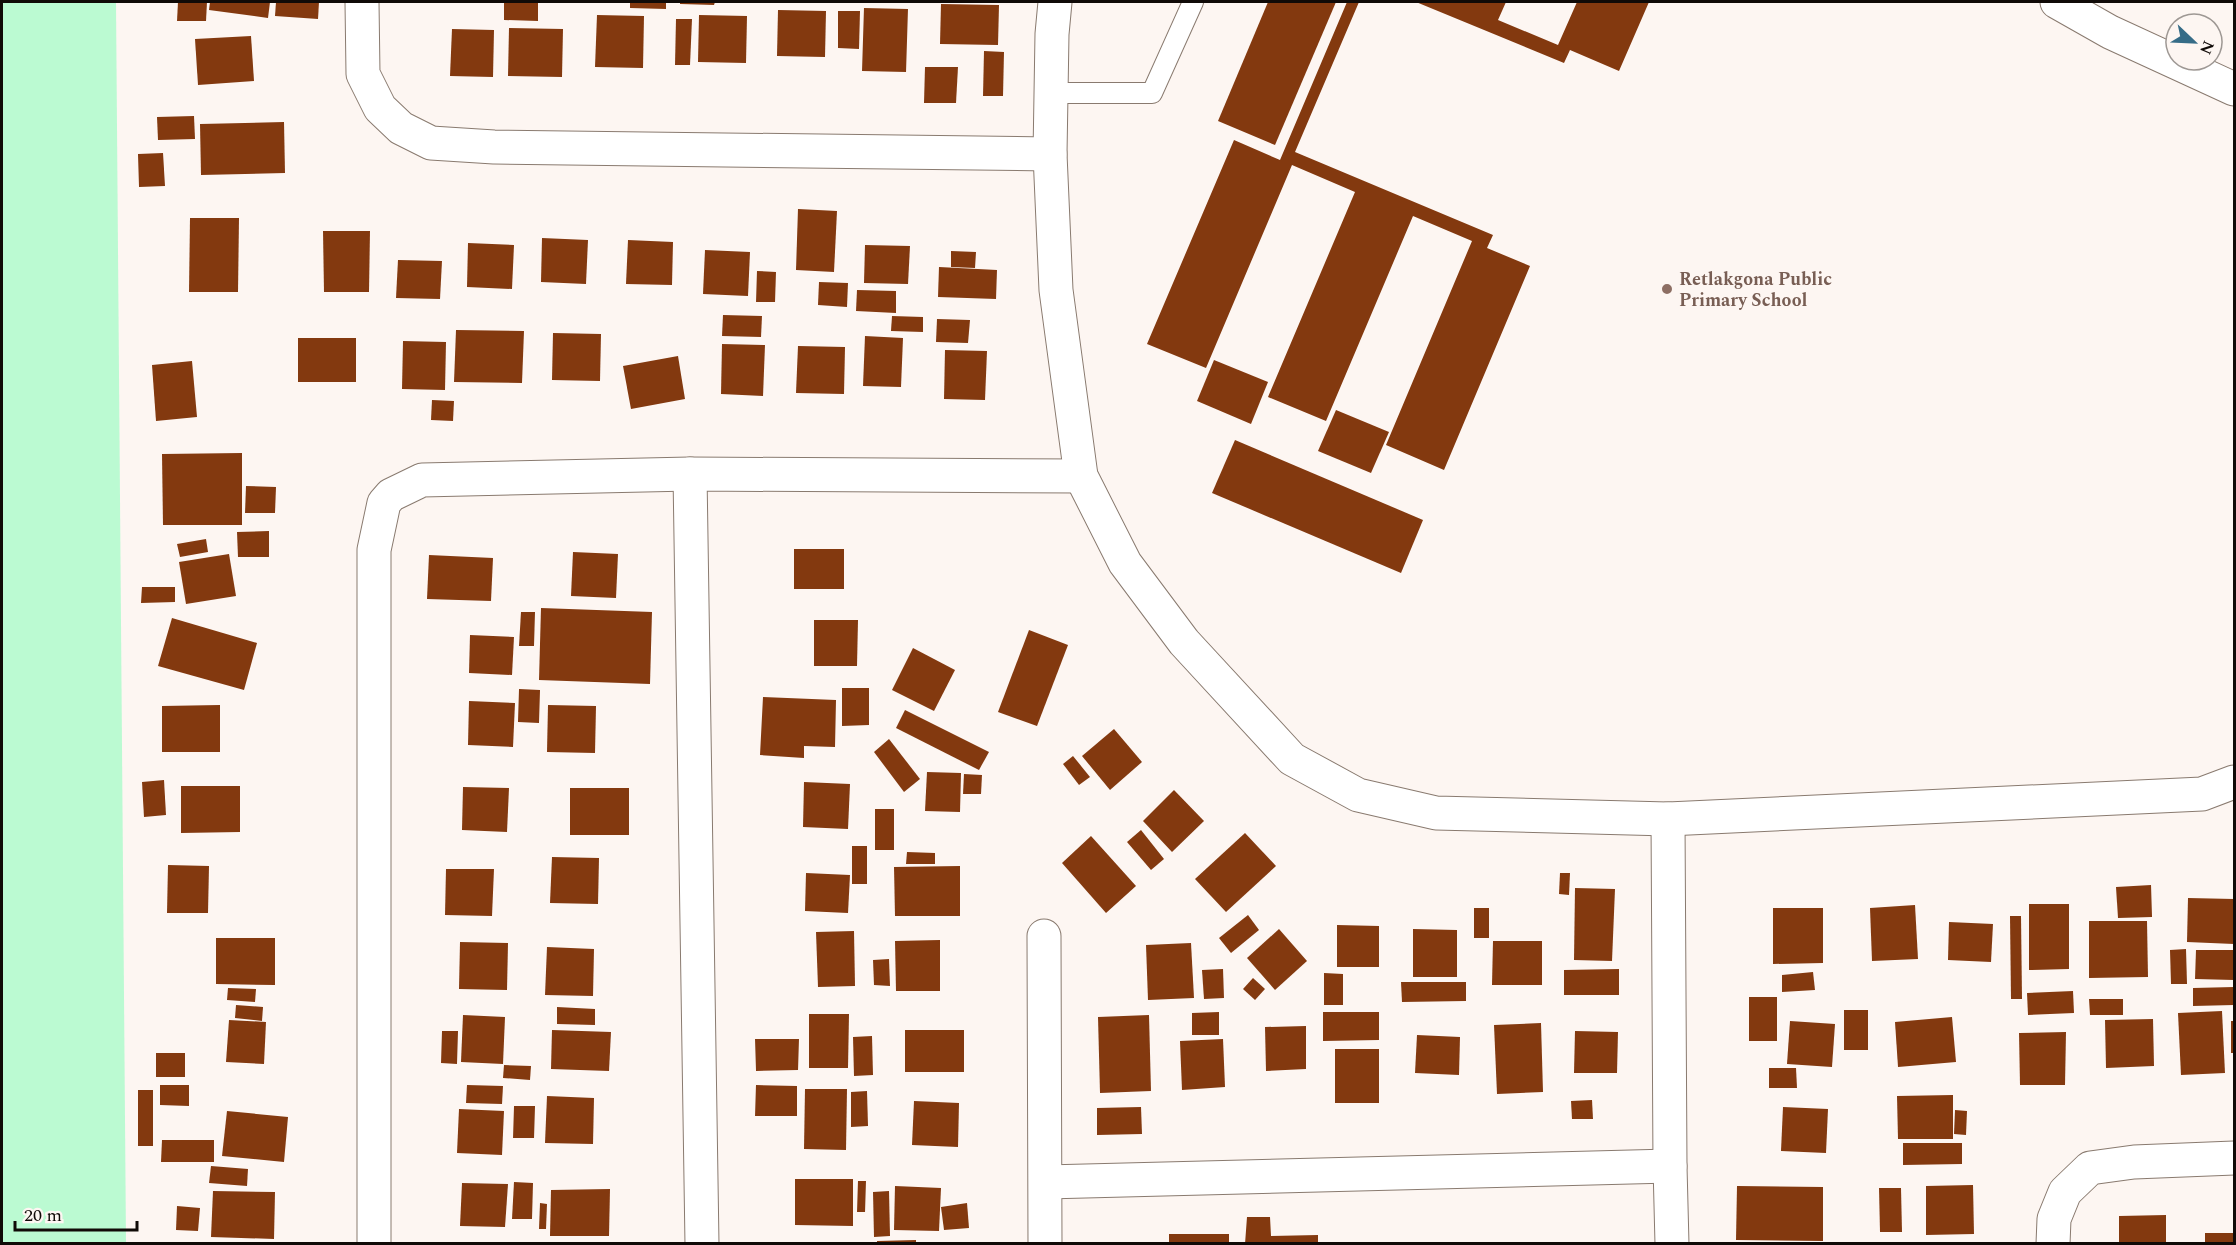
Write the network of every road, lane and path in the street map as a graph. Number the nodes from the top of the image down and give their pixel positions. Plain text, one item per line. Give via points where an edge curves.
1 (362, 2) edge
2 (1055, 2) edge
3 (1193, 2) edge
4 (2057, 2) edge
5 (2235, 89) edge
6 (1051, 93) junction
7 (1050, 154) junction
8 (690, 474) junction
9 (1081, 476) junction
10 (2235, 782) edge
11 (1668, 819) junction
12 (1044, 936) dead end
13 (2235, 1158) edge
14 (1670, 1166) junction
15 (1046, 1182) junction
16 (374, 1244) edge
17 (702, 1244) edge
18 (1045, 1244) edge
19 (1672, 1244) edge
20 (2052, 1244) edge

1 - 7 street via 363,74 390,119 411,135 431,143
2 - 6 street
3 - 6 lane via 1152,93
4 - 5 street via 2110,32
6 - 7 street
7 - 9 street via 1056,290
8 - 9 street
8 - 16 street via 422,480 391,495 384,503 374,550
8 - 17 street
9 - 11 street via 1125,562 1184,642 1292,759 1358,795 1436,813
10 - 11 street via 2202,794
11 - 14 street
12 - 15 street
13 - 20 street via 2090,1168 2065,1192 2054,1219
14 - 15 street
14 - 19 street
15 - 18 street

